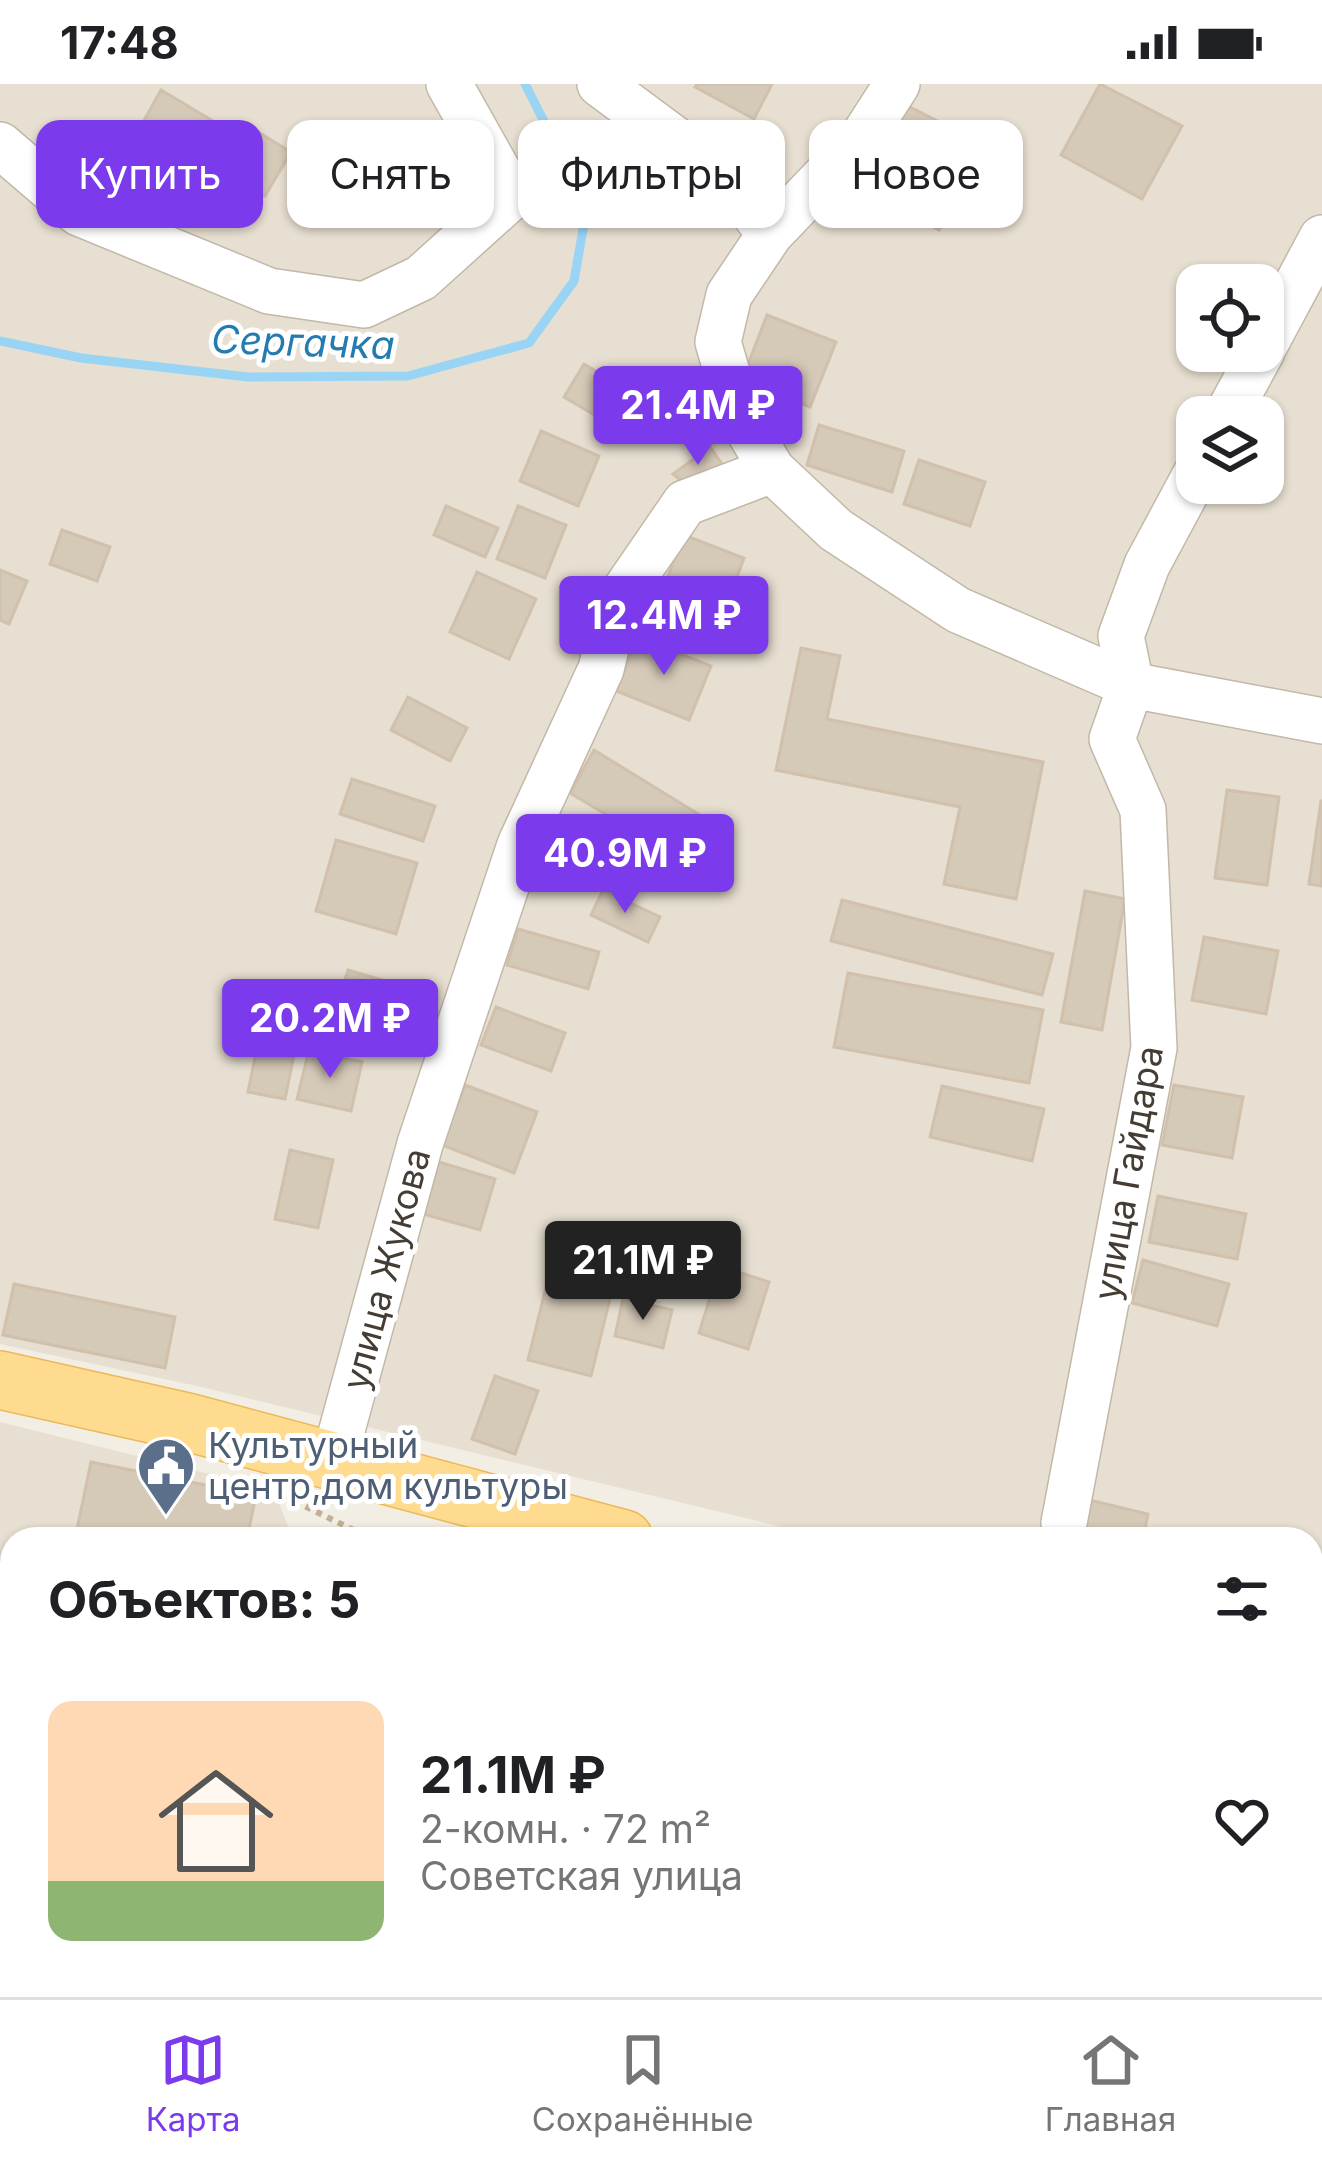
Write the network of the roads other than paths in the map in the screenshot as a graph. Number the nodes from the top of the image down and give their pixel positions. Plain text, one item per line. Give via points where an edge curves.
1 (449, 84) edge
2 (600, 84) edge
3 (897, 84) edge
4 (0, 145) edge
5 (770, 234) junction
6 (1322, 238) edge
7 (1284, 309) edge
8 (772, 470) junction
9 (1180, 504) edge
10 (1131, 685) junction
11 (1322, 721) edge
12 (0, 1380) edge
13 (333, 1462) junction
14 (1064, 1523) dead end
15 (579, 1527) edge

1 - 4 street via 512,196 421,278 364,304 269,291 79,213
2 - 5 street via 727,178
3 - 5 street via 863,136
5 - 8 street via 729,296 718,342 739,414
6 - 7 street
8 - 10 street via 836,530 958,610
8 - 13 street, улица Жукова via 686,502 617,602 601,669 520,844 420,1144
9 - 10 street via 1121,636
10 - 11 street
10 - 14 street, улица Гайдара via 1112,739 1144,810 1154,1048
12 - 13 main road
13 - 15 main road

